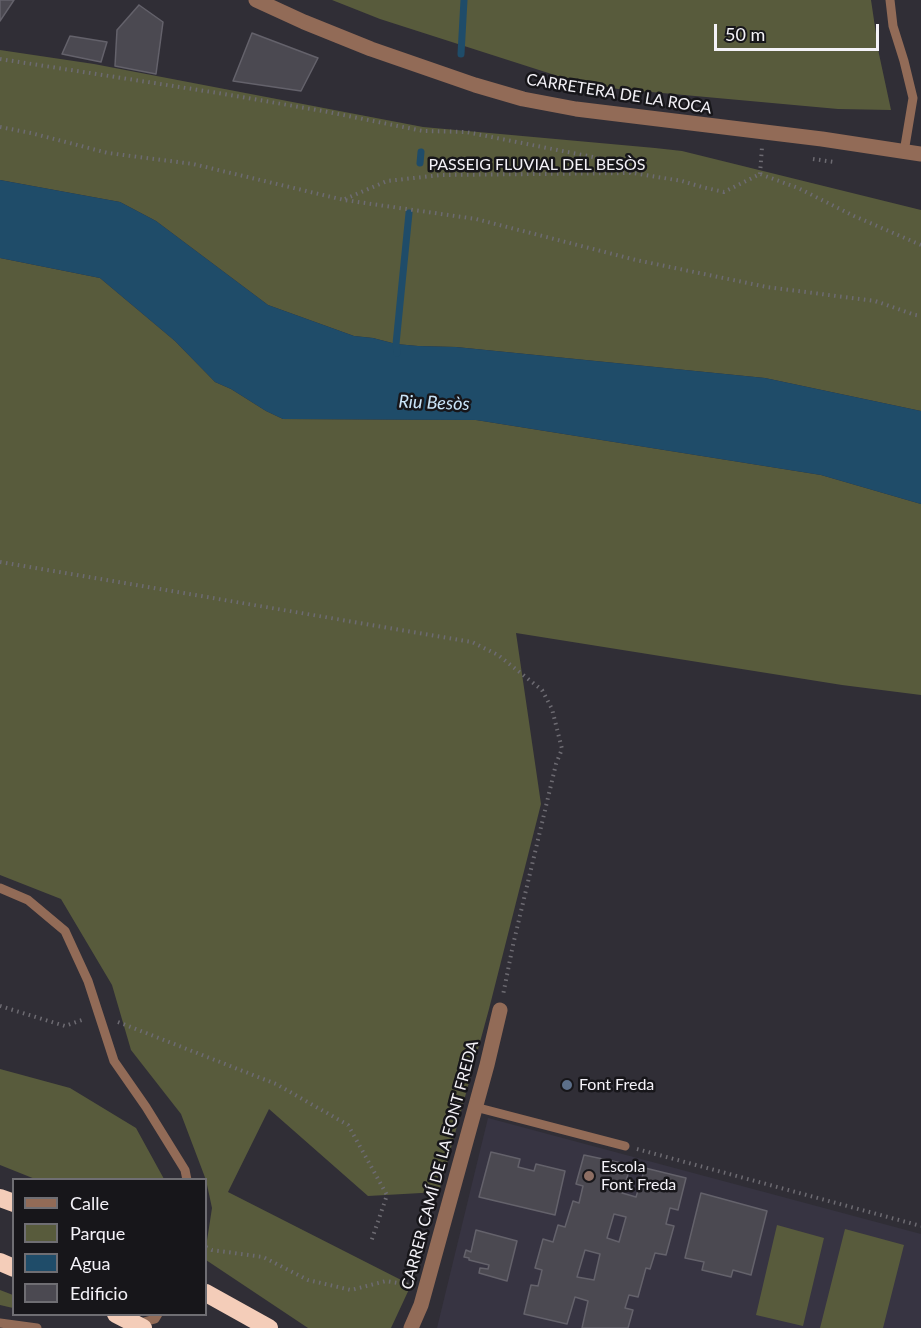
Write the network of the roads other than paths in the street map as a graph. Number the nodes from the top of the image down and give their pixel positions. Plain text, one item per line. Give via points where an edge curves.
1 (256, 0) edge
2 (890, 0) edge
3 (904, 152) junction
4 (921, 154) edge
5 (0, 888) edge
6 (500, 1010) road end
7 (475, 1107) junction
8 (625, 1146) road end
9 (187, 1178) edge
10 (207, 1294) edge
11 (120, 1316) edge
12 (157, 1316) edge
13 (0, 1323) edge
14 (37, 1328) edge
15 (125, 1328) edge
16 (143, 1328) edge
17 (269, 1328) edge
18 (411, 1328) edge

1 - 3 street, CARRETERA DE LA ROCA via 371,49 523,99
2 - 3 lane via 893,26 913,98
3 - 4 street, CARRETERA DE LA ROCA
5 - 9 lane via 27,900 65,931 88,981 114,1061
6 - 7 street, CARRER CAMÍ DE LA FONT FREDA
7 - 8 lane
7 - 18 street, CARRER CAMÍ DE LA FONT FREDA via 421,1305
10 - 17 highway
11 - 16 highway
12 - 15 lane
13 - 14 lane

